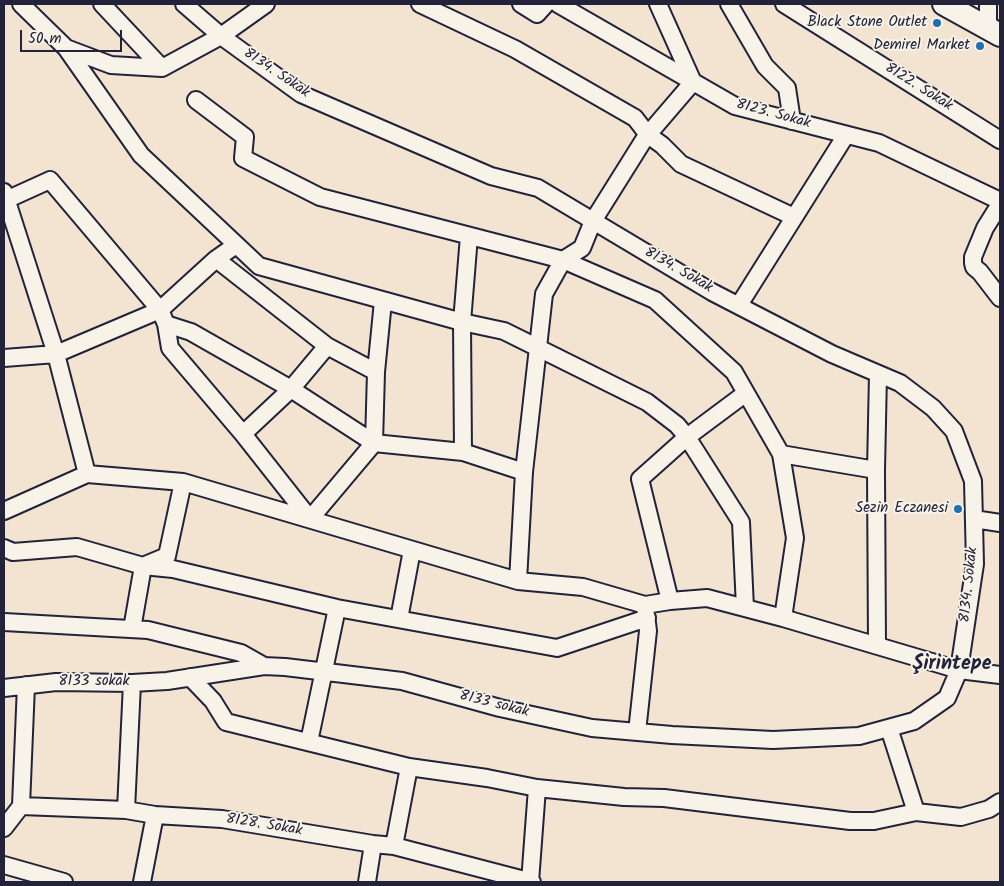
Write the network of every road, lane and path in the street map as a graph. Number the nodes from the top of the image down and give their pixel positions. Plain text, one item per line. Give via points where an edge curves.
1 (21, 4) edge
2 (102, 4) edge
3 (184, 4) edge
4 (266, 4) edge
5 (420, 4) edge
6 (521, 4) edge
7 (546, 4) edge
8 (558, 4) edge
9 (658, 4) edge
10 (729, 4) edge
11 (784, 4) edge
12 (944, 4) edge
13 (988, 4) edge
14 (994, 32) edge
15 (221, 36) junction
16 (66, 48) junction
17 (162, 68) junction
18 (693, 82) junction
19 (196, 100) dead end
20 (792, 121) junction
21 (648, 135) junction
22 (846, 135) junction
23 (1000, 140) edge
24 (5, 196) edge
25 (1000, 202) edge
26 (794, 217) junction
27 (593, 221) junction
28 (469, 236) junction
29 (236, 245) junction
30 (216, 259) junction
31 (563, 260) junction
32 (1000, 298) edge
33 (383, 301) junction
34 (739, 305) junction
35 (163, 317) junction
36 (462, 322) junction
37 (327, 346) junction
38 (539, 349) junction
39 (56, 354) junction
40 (4, 358) edge
41 (376, 372) junction
42 (878, 374) junction
43 (291, 389) junction
44 (746, 393) junction
45 (242, 434) junction
46 (687, 438) junction
47 (374, 443) junction
48 (463, 452) junction
49 (781, 454) junction
50 (876, 470) junction
51 (524, 472) junction
52 (87, 474) junction
53 (183, 482) junction
54 (4, 511) edge
55 (310, 519) junction
56 (974, 519) junction
57 (1000, 523) edge
58 (4, 548) edge
59 (412, 550) junction
60 (143, 566) junction
61 (518, 581) junction
62 (670, 601) junction
63 (337, 608) junction
64 (745, 608) junction
65 (646, 611) junction
66 (782, 618) junction
67 (399, 619) junction
68 (4, 622) edge
69 (132, 629) junction
70 (877, 646) junction
71 (264, 666) junction
72 (959, 670) junction
73 (323, 672) junction
74 (1000, 675) edge
75 (190, 677) junction
76 (132, 683) junction
77 (26, 685) junction
78 (4, 688) edge
79 (889, 728) junction
80 (637, 732) junction
81 (309, 742) junction
82 (409, 766) junction
83 (537, 788) junction
84 (1000, 802) edge
85 (21, 806) junction
86 (126, 810) junction
87 (916, 812) junction
88 (155, 815) junction
89 (4, 828) edge
90 (372, 844) junction
91 (394, 846) junction
92 (4, 866) edge
93 (64, 882) edge
94 (142, 882) edge
95 (367, 882) edge
96 (530, 882) edge

1 - 16 street
2 - 17 street
3 - 15 street, 8134. Sokak
4 - 15 street
5 - 21 street via 515,49 636,118
6 - 7 street via 537,14
8 - 18 street, 8123. Sokak
9 - 18 street
10 - 20 street via 765,66 787,88
11 - 23 street, 8122. Sokak
12 - 14 street
13 - 14 street
15 - 17 street
15 - 27 street, 8134. Sokak via 301,94 492,176 538,188
16 - 17 street via 112,65
16 - 29 street via 141,155
18 - 20 street, 8123. Sokak via 735,106
18 - 21 street
19 - 28 street via 244,137 243,158 320,197
20 - 22 street, 8123. Sokak
21 - 26 street via 681,164
21 - 27 street
22 - 25 street, 8123. Sokak via 880,143
22 - 26 street
24 - 35 street via 50,180
24 - 39 street
25 - 32 street via 985,228 973,263
26 - 34 street
27 - 31 street via 582,248
27 - 34 street, 8134. Sokak
28 - 31 street
28 - 36 street
29 - 30 street
29 - 33 street via 259,266
30 - 35 street
30 - 37 street
31 - 38 street via 544,294
31 - 44 street via 655,300 734,372
33 - 36 street
33 - 41 street
34 - 42 street, 8134. Sokak via 832,354
35 - 39 street
35 - 43 street
35 - 45 street via 170,348
36 - 38 street via 504,331
36 - 48 street
37 - 41 street
37 - 43 street
38 - 46 street via 648,402 677,425
38 - 51 street
39 - 40 street
39 - 52 street
41 - 47 street
42 - 50 street
42 - 56 street, 8134. Sokak via 900,383 933,408 954,431 973,481
43 - 45 street
43 - 47 street
44 - 46 street
44 - 49 street
45 - 55 street
46 - 62 street via 640,478
46 - 64 street via 741,522
47 - 48 street
47 - 55 street
48 - 51 street
49 - 50 street
49 - 66 street via 794,538
50 - 70 street
51 - 61 street
52 - 53 street
52 - 54 street
53 - 55 street
53 - 60 street via 168,556
55 - 59 street
56 - 57 street
56 - 72 street, 8134. Sokak via 975,564
58 - 60 street via 13,552 77,547
59 - 61 street
59 - 67 street
60 - 63 street via 173,569
60 - 69 street
61 - 65 street via 583,587
62 - 64 street via 707,598
62 - 65 street
63 - 67 street
63 - 73 street
64 - 66 street
65 - 67 street via 557,648
65 - 80 street via 648,631
66 - 70 street
68 - 69 street
69 - 71 street via 221,647
70 - 72 street
71 - 73 street, 8133 sokak
71 - 75 street, 8133 sokak
72 - 74 street
72 - 79 street, 8133 sokak via 947,698 914,721
73 - 80 street, 8133 sokak via 402,681 500,708 592,728
73 - 81 street
75 - 76 street, 8133 sokak
75 - 81 street via 213,701 226,722
76 - 77 street, 8133 sokak
76 - 86 street
77 - 78 street, 8133 sokak
77 - 85 street
79 - 80 street, 8133 sokak via 859,736 773,740
79 - 87 street
81 - 82 street
82 - 83 street
82 - 91 street
83 - 87 street via 664,798 850,822 874,821
83 - 96 street
84 - 87 street via 962,817
85 - 86 street, 8128. Sokak
85 - 89 street
86 - 88 street, 8128. Sokak
88 - 90 street, 8128. Sokak via 222,819
88 - 94 street
90 - 91 street, 8128. Sokak
90 - 95 street
91 - 96 street, 8128. Sokak
92 - 93 street

